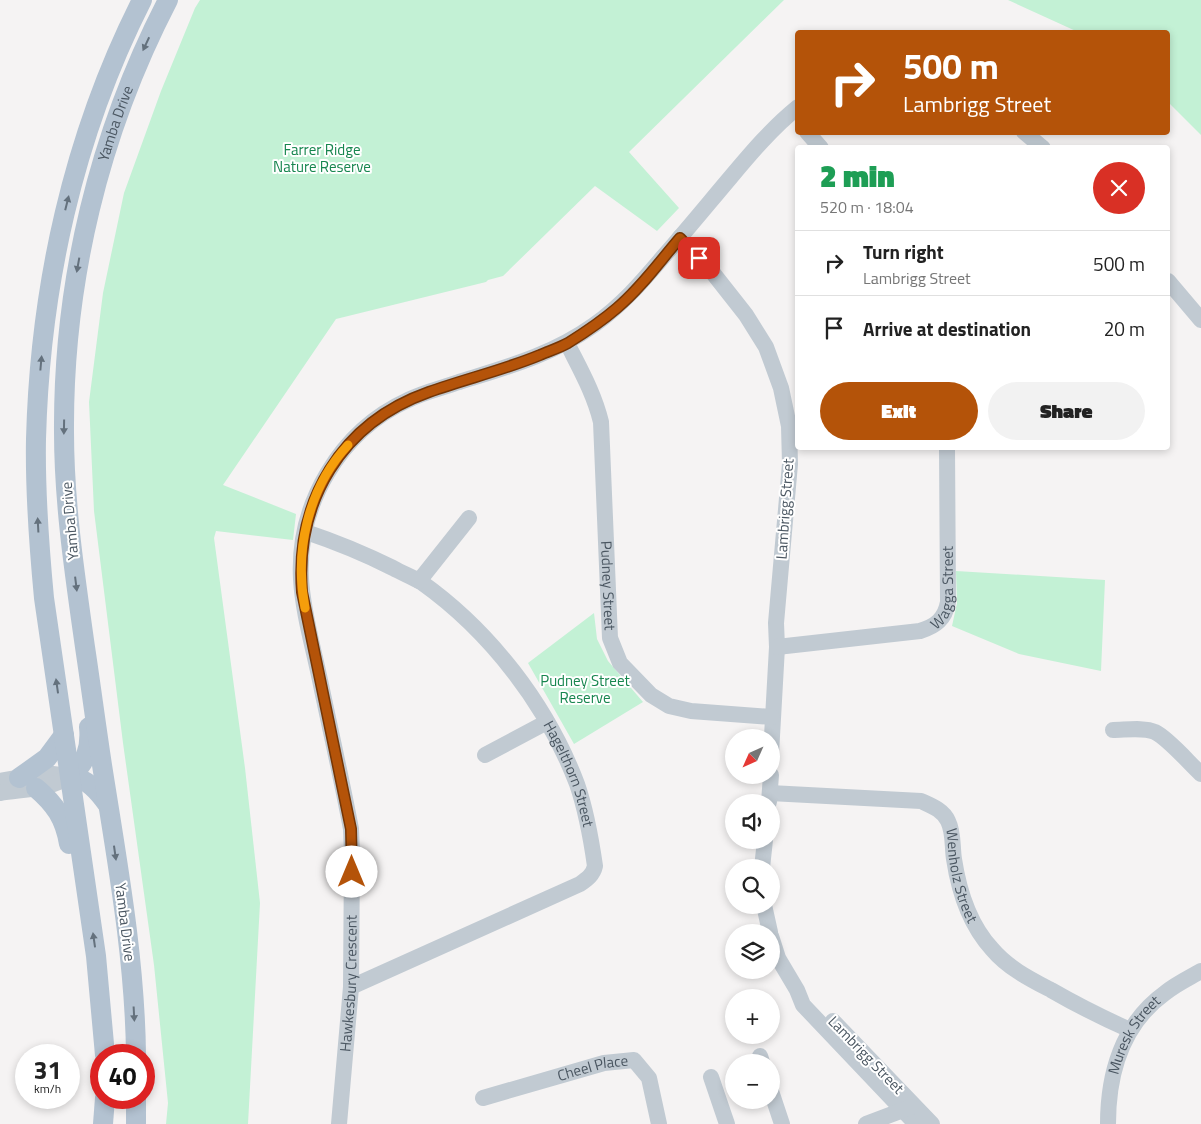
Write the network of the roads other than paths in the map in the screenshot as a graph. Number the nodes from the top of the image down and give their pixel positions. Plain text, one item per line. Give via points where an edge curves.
1 (142, 0) edge
2 (168, 0) edge
3 (795, 114) edge
4 (810, 135) edge
5 (1028, 135) edge
6 (818, 145) edge
7 (1039, 145) edge
8 (680, 238) junction
9 (1170, 283) edge
10 (1201, 320) edge
11 (566, 344) junction
12 (947, 450) edge
13 (469, 518) dead end
14 (306, 532) junction
15 (419, 581) junction
16 (776, 647) junction
17 (91, 690) junction
18 (772, 717) junction
19 (547, 722) junction
20 (772, 729) edge
21 (1113, 730) dead end
22 (64, 734) junction
23 (486, 755) dead end
24 (1201, 774) edge
25 (70, 776) junction
26 (18, 783) edge
27 (0, 793) edge
28 (780, 798) edge
29 (108, 805) junction
30 (88, 897) junction
31 (780, 961) edge
32 (1201, 971) edge
33 (351, 987) junction
34 (1130, 1030) junction
35 (104, 1044) edge
36 (135, 1044) edge
37 (710, 1077) dead end
38 (484, 1098) dead end
39 (104, 1109) edge
40 (136, 1109) edge
41 (777, 1109) edge
42 (915, 1118) edge
43 (103, 1124) edge
44 (136, 1124) edge
45 (339, 1124) edge
46 (659, 1124) edge
47 (727, 1124) edge
48 (782, 1124) edge
49 (866, 1124) edge
50 (1108, 1124) edge

22 -> 1 main road, Yamba Drive via 39,546 36,440 42,339 49,287 73,180 102,91
2 -> 17 main road, Yamba Drive via 139,59 114,124 94,191 73,291 64,434 66,483
3 - 8 street, Hawkesbury Crescent via 774,128 753,150
4 - 6 street
5 - 7 street
8 - 11 street, Hawkesbury Crescent via 618,308
8 - 16 street, Lambrigg Street via 746,315 766,347 781,388 789,426 790,464
9 - 10 street
11 - 14 street, Hawkesbury Crescent via 523,362 410,399 376,418 344,450 321,483
11 - 18 street, Pudney Street via 591,390 601,422 610,638 620,663 651,695 669,706 691,711
12 - 16 street, Wagga Street via 948,602 946,613 939,622 920,630
13 - 15 street
14 - 15 street, Hagelthorn Street via 371,557
14 - 33 street, Hawkesbury Crescent via 302,592 351,829
15 - 19 street, Hagelthorn Street via 477,631 508,664
16 - 18 street, Lambrigg Street
17 - 25 main road via 87,752 82,765
17 - 29 main road, Yamba Drive
18 - 20 street, Lambrigg Street
19 - 23 street
19 - 33 street, Hagelthorn Street via 562,749 583,803 594,872 580,884
21 - 24 street via 1155,732
22 - 25 main road, Yamba Drive
22 - 26 main road via 47,758
25 - 26 street via 44,774
25 - 29 main road via 91,784
25 - 30 main road, Yamba Drive
26 - 27 street
26 - 30 main road via 49,799 62,818 75,872
28 - 34 street, Wenholz Street via 921,801 942,812 951,832 965,905 992,949 1019,972 1092,1013
29 -> 36 main road, Yamba Drive via 129,946
35 -> 30 main road, Yamba Drive via 100,982
31 - 42 street, Lambrigg Street via 803,1005
32 - 34 street, Muresk Street via 1165,993
33 - 45 street, Hawkesbury Crescent
34 - 50 street, Muresk Street via 1115,1064
37 - 47 street
38 - 46 street, Cheel Place via 604,1063 634,1060 648,1078
39 - 43 main road
40 - 44 main road
41 - 48 street
42 - 49 street

